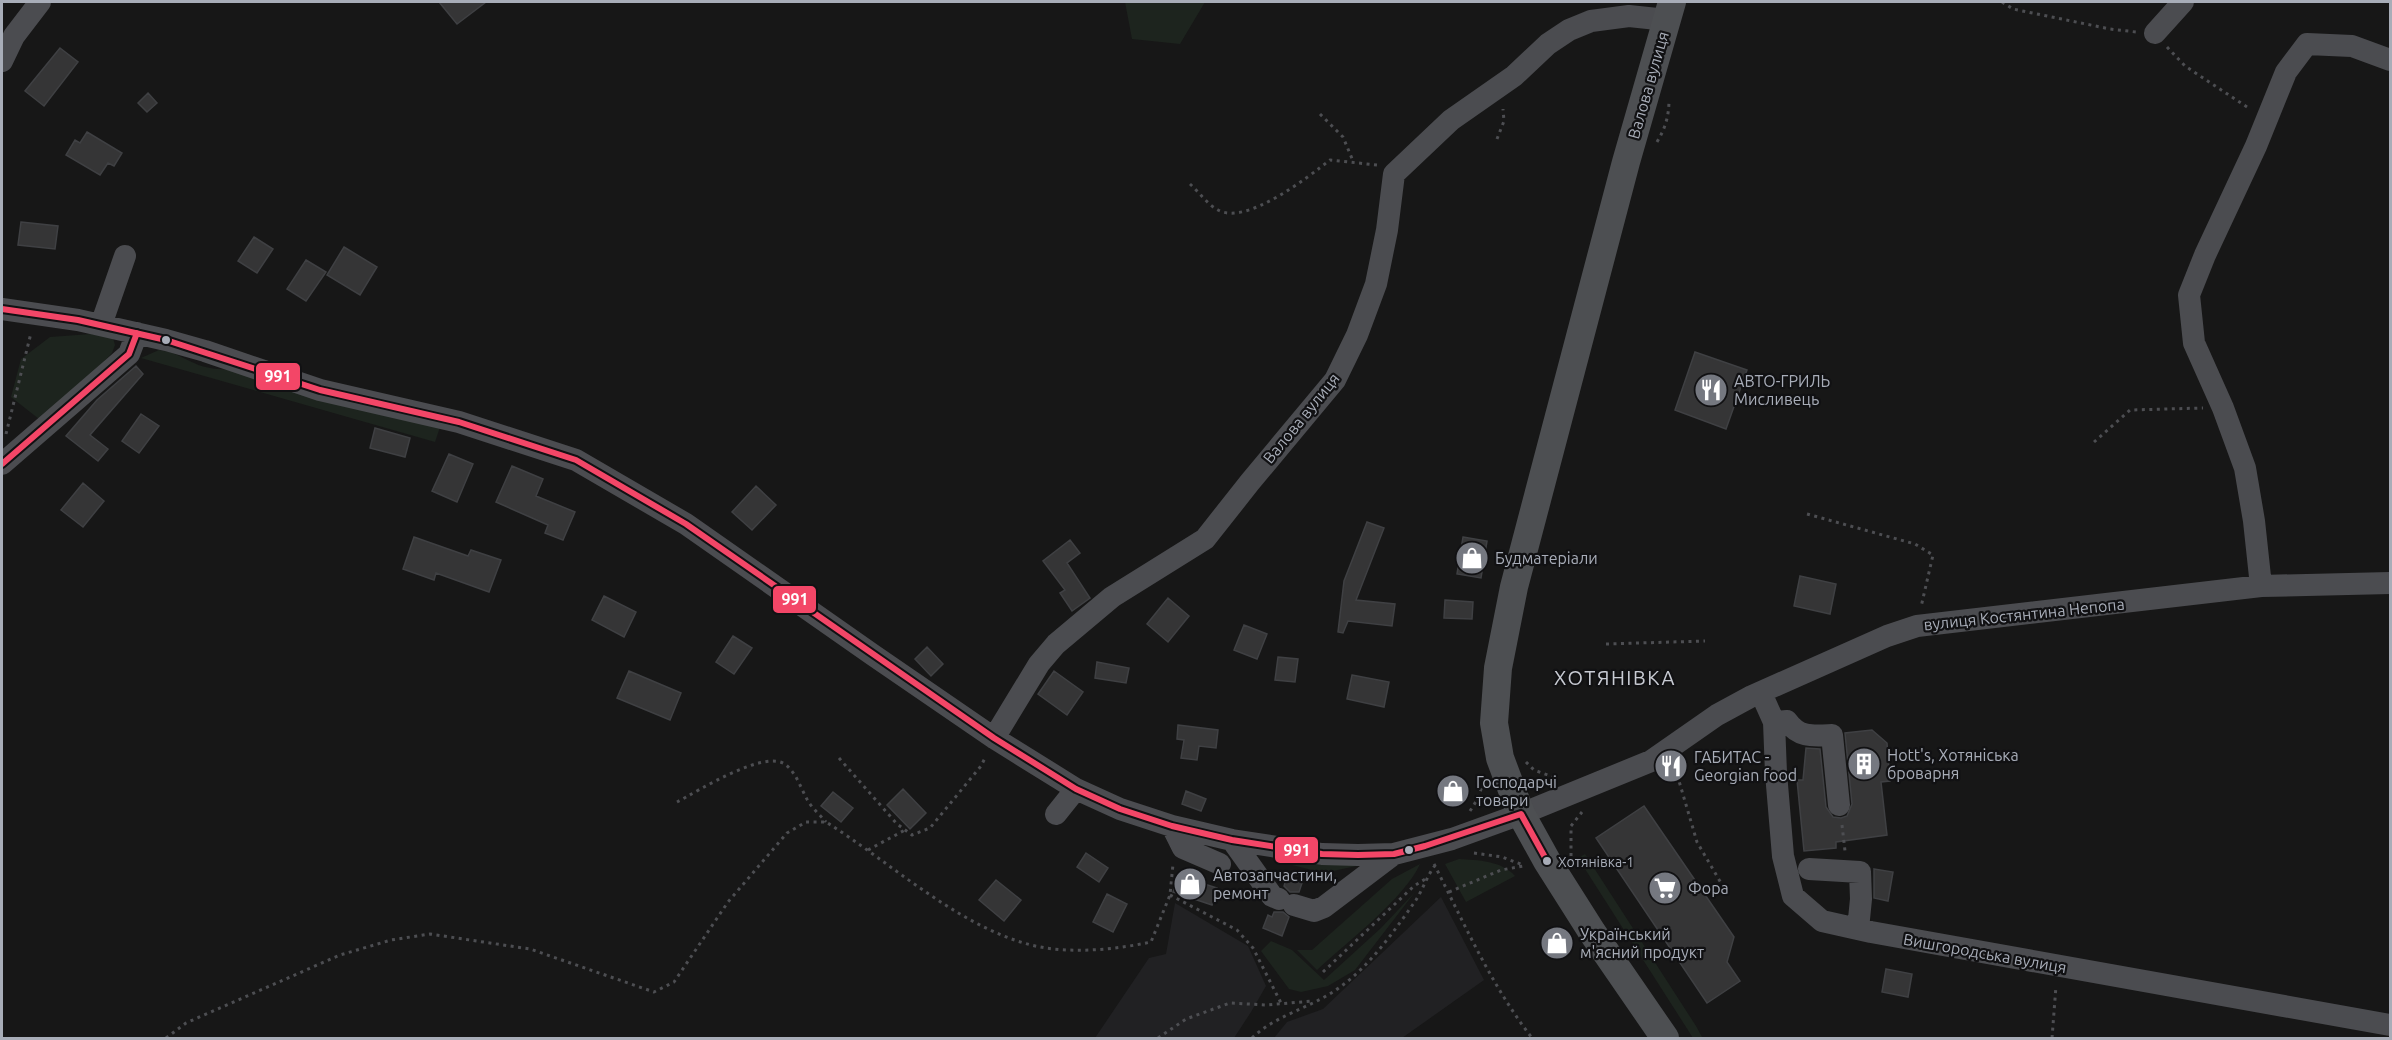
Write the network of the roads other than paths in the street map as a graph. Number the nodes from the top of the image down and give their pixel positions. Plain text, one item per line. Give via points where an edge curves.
1 (40, 2) edge
2 (2183, 2) edge
3 (1669, 11) edge
4 (2155, 33) road end
5 (2391, 60) edge
6 (2, 61) edge
7 (125, 256) dead end
8 (2, 309) edge
9 (101, 325) junction
10 (137, 333) junction
11 (6, 460) edge
12 (2391, 583) edge
13 (2261, 586) junction
14 (1761, 693) junction
15 (1774, 722) junction
16 (994, 738) junction
17 (1076, 789) junction
18 (1839, 806) road end
19 (1056, 814) dead end
20 (1521, 814) junction
21 (1172, 826) junction
22 (1232, 840) junction
23 (1394, 854) junction
24 (1220, 864) dead end
25 (1809, 869) dead end
26 (1858, 929) junction
27 (2391, 1025) edge
28 (1665, 1038) edge

1 - 6 street via 14,36
2 - 4 street
3 - 16 street, Валова вулиця via 1591,21 1569,30 1514,76 1451,120 1394,174 1376,284 1335,380 1205,539 1112,597 1056,644 1039,664
3 - 20 main road, Валова вулиця via 1517,576 1498,668 1495,731 1500,758
5 - 13 street via 2352,46 2307,44 2286,72 2189,295 2194,343 2245,468
7 - 9 street
8 - 9 street
9 - 10 street
10 - 11 street via 129,354
10 - 16 street via 205,351 320,390 459,422 576,460 686,524
12 - 13 street, вулиця Костянтина Непопа
13 - 14 street, вулиця Костянтина Непопа via 1917,626
14 - 15 street, Вишгородська вулиця
14 - 20 street, вулиця Костянтина Непопа via 1717,715 1651,761
15 - 18 street via 1787,721 1802,735 1832,735
15 - 26 street, Вишгородська вулиця via 1784,855 1793,896 1822,921
16 - 17 street
17 - 19 street
17 - 21 street
20 - 23 street, вулиця Костянтина Непопа via 1430,856
20 - 28 main road, Валова вулиця via 1546,861
21 - 22 street
21 - 24 street via 1184,848
22 - 23 street via 1322,854
22 - 23 street via 1272,896 1314,911
25 - 26 street via 1860,872
26 - 27 street, Вишгородська вулиця

